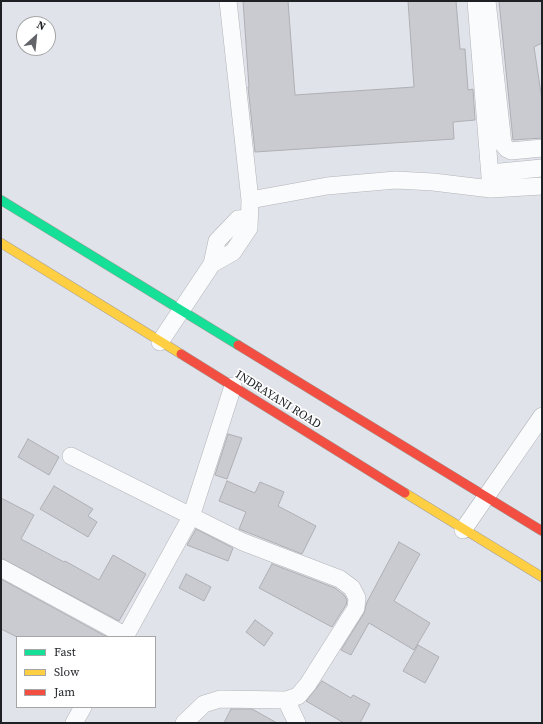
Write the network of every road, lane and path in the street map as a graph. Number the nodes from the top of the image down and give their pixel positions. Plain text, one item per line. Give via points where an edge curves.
1 (228, 1) edge
2 (476, 1) edge
3 (487, 1) edge
4 (542, 148) edge
5 (542, 168) edge
6 (491, 181) junction
7 (542, 186) edge
8 (1, 200) edge
9 (250, 200) junction
10 (1, 243) edge
11 (181, 309) junction
12 (160, 342) junction
13 (233, 386) junction
14 (542, 416) edge
15 (71, 456) dead end
16 (486, 498) junction
17 (191, 517) junction
18 (463, 530) junction
19 (542, 532) edge
20 (1, 568) edge
21 (542, 577) edge
22 (125, 636) edge
23 (286, 700) junction
24 (82, 708) edge
25 (74, 723) edge
26 (184, 723) edge
27 (297, 723) edge

1 - 9 street
2 - 6 street
3 - 4 street via 503,144 506,150 511,151
5 - 6 street
6 - 7 street
6 - 9 street via 396,180 327,186
8 - 11 main road
9 - 11 street via 249,218 238,219 217,241 212,264
10 - 12 main road, INDRAYANI ROAD
11 - 12 street
11 - 16 main road
12 - 13 main road, INDRAYANI ROAD
13 - 17 street
13 - 18 main road, INDRAYANI ROAD
14 - 16 street
15 - 17 street
16 - 18 street
16 - 19 main road
17 - 22 street
17 - 23 street via 243,542 340,579 352,588 357,598 356,608 308,684 298,696
18 - 21 main road, INDRAYANI ROAD
20 - 22 street
23 - 26 street via 220,699 204,704
23 - 27 street
24 - 25 street

